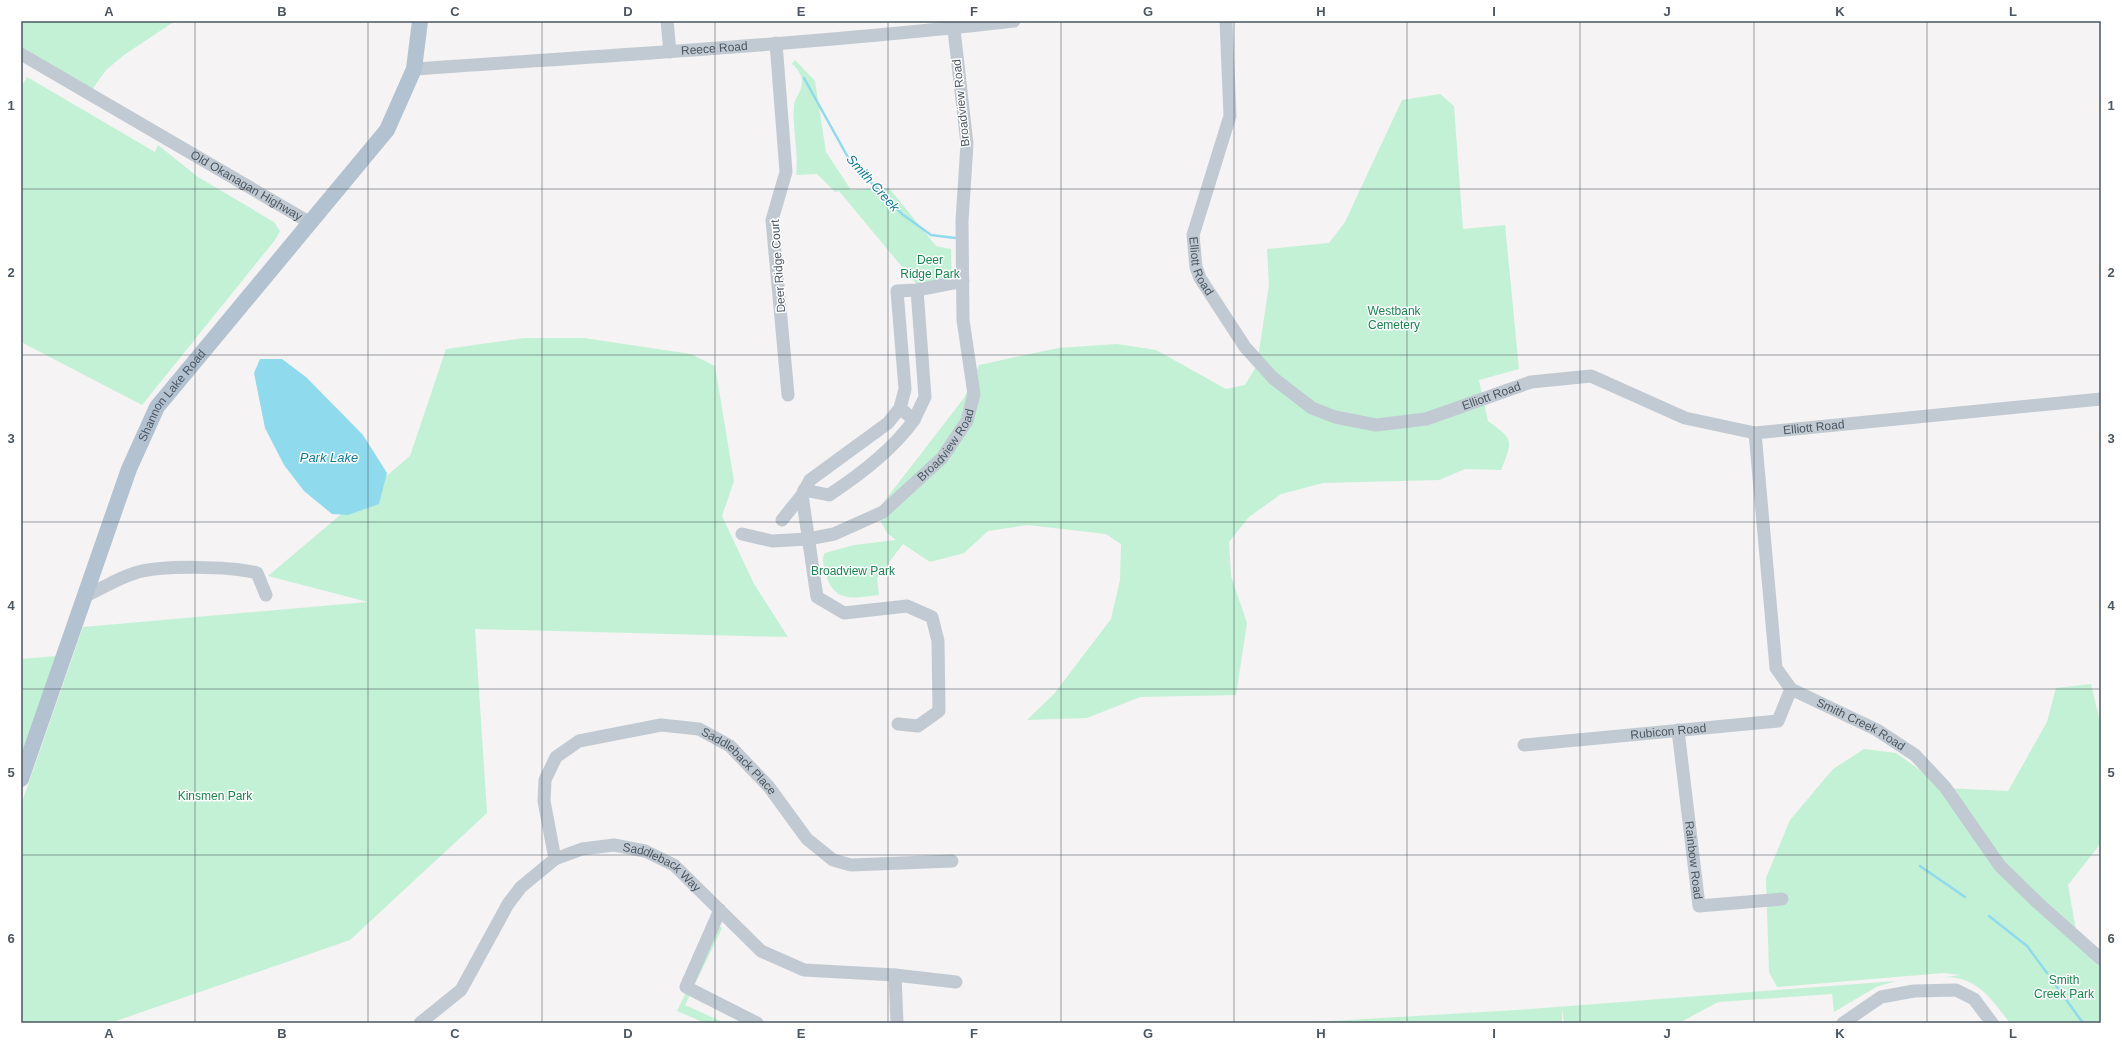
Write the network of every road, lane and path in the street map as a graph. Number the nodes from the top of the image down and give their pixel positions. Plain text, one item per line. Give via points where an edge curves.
1 (420, 21) edge
2 (667, 21) edge
3 (1014, 21) edge
4 (1226, 21) edge
5 (953, 24) edge
6 (776, 43) junction
7 (670, 52) junction
8 (21, 54) edge
9 (414, 69) junction
10 (309, 222) junction
11 (963, 281) junction
12 (917, 290) junction
13 (788, 395) dead end
14 (2101, 399) edge
15 (900, 408) junction
16 (914, 420) junction
17 (1756, 433) junction
18 (803, 493) junction
19 (782, 520) dead end
20 (742, 534) dead end
21 (808, 539) junction
22 (266, 595) dead end
23 (85, 596) junction
24 (1790, 689) junction
25 (898, 724) dead end
26 (1678, 730) junction
27 (1524, 745) dead end
28 (21, 779) edge
29 (555, 859) junction
30 (952, 860) dead end
31 (1782, 899) dead end
32 (720, 910) junction
33 (2101, 959) edge
34 (896, 975) junction
35 (956, 982) dead end
36 (420, 1023) edge
37 (757, 1023) edge
38 (897, 1023) edge
39 (1844, 1023) edge
40 (1992, 1023) edge

1 - 9 main road, Old Okanagan Highway
2 - 7 street
3 - 5 street, Reece Road
4 - 17 street, Elliott Road via 1230,116 1193,234 1196,267 1200,278 1245,348 1296,398 1335,417 1376,425 1426,419 1531,382 1591,376 1684,418
5 - 6 street, Reece Road
5 - 11 street, Broadview Road via 967,144 962,221
6 - 7 street, Reece Road
6 - 13 street, Deer Ridge Court via 786,172 772,220
7 - 9 street, Reece Road
8 - 10 street, Old Okanagan Highway
9 - 10 main road, Old Okanagan Highway via 387,130
10 - 23 main road, Shannon Lake Road via 157,407 129,469
11 - 12 street
11 - 21 street, Broadview Road via 963,320 974,394 967,421 942,458 883,512 834,534
12 - 15 street via 897,291 905,389
12 - 16 street via 925,397
14 - 17 street, Elliott Road
15 - 16 street
15 - 18 street via 888,423 810,480
16 - 18 street via 904,434 846,484 829,495
17 - 24 street via 1776,668
18 - 19 street
18 - 21 street
20 - 21 street, Broadview Road via 772,541
21 - 25 street via 816,597 844,613 907,606 932,617 938,641 939,711 918,726
22 - 23 street via 257,573 241,568 227,568 135,573
23 - 28 main road, Shannon Lake Road
24 - 26 street, Rubicon Road via 1778,721
24 - 33 street, Smith Creek Road via 1877,730 1915,755 1945,787 2000,866
26 - 27 street, Rubicon Road
26 - 31 street, Rainbow Road via 1699,906
29 - 30 street, Saddleback Place via 544,801 545,780 556,757 579,741 662,725 699,729 730,746 769,787 808,839 833,860 851,865
29 - 32 street, Saddleback Way via 582,849 614,845 645,851 674,865
29 - 36 street, Saddleback Way via 521,887 508,904 461,990
32 - 34 street, Saddleback Way via 761,951 804,970
32 - 37 street via 686,987
34 - 35 street, Saddleback Way
34 - 38 street
39 - 40 street via 1881,997 1914,990 1956,990 1974,999

